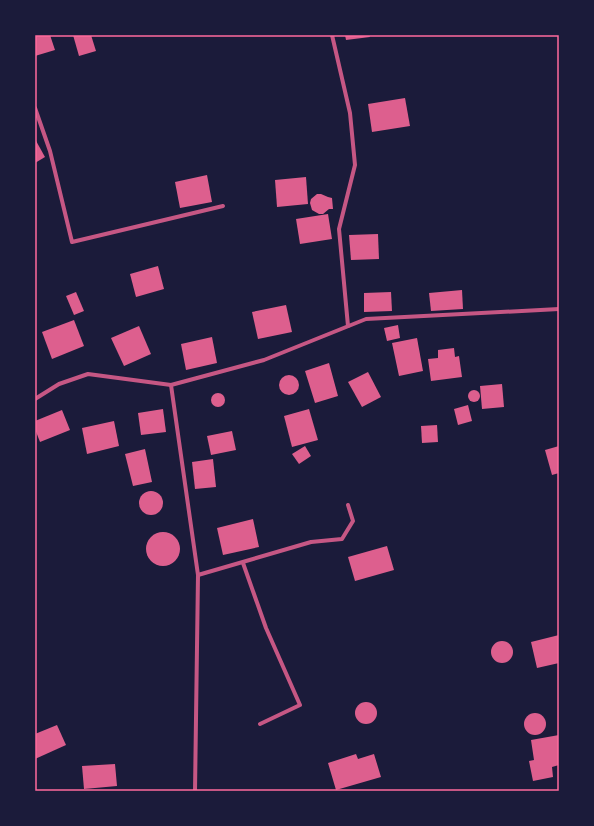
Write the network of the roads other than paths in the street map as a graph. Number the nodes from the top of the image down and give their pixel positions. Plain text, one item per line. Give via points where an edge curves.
1 (332, 35) edge
2 (35, 108) edge
3 (223, 206) dead end
4 (559, 309) edge
5 (348, 326) junction
6 (171, 385) junction
7 (35, 398) edge
8 (348, 505) dead end
9 (243, 563) junction
10 (198, 575) junction
11 (260, 724) dead end
12 (195, 791) edge

1 - 5 street via 350,113 355,165 340,229
2 - 3 street via 50,151 72,242
4 - 5 street via 366,319
5 - 6 street via 264,360
6 - 7 street via 88,374 58,384
6 - 10 street
8 - 9 street via 353,521 342,539 311,542
9 - 10 street
9 - 11 street via 266,628 300,705
10 - 12 street

